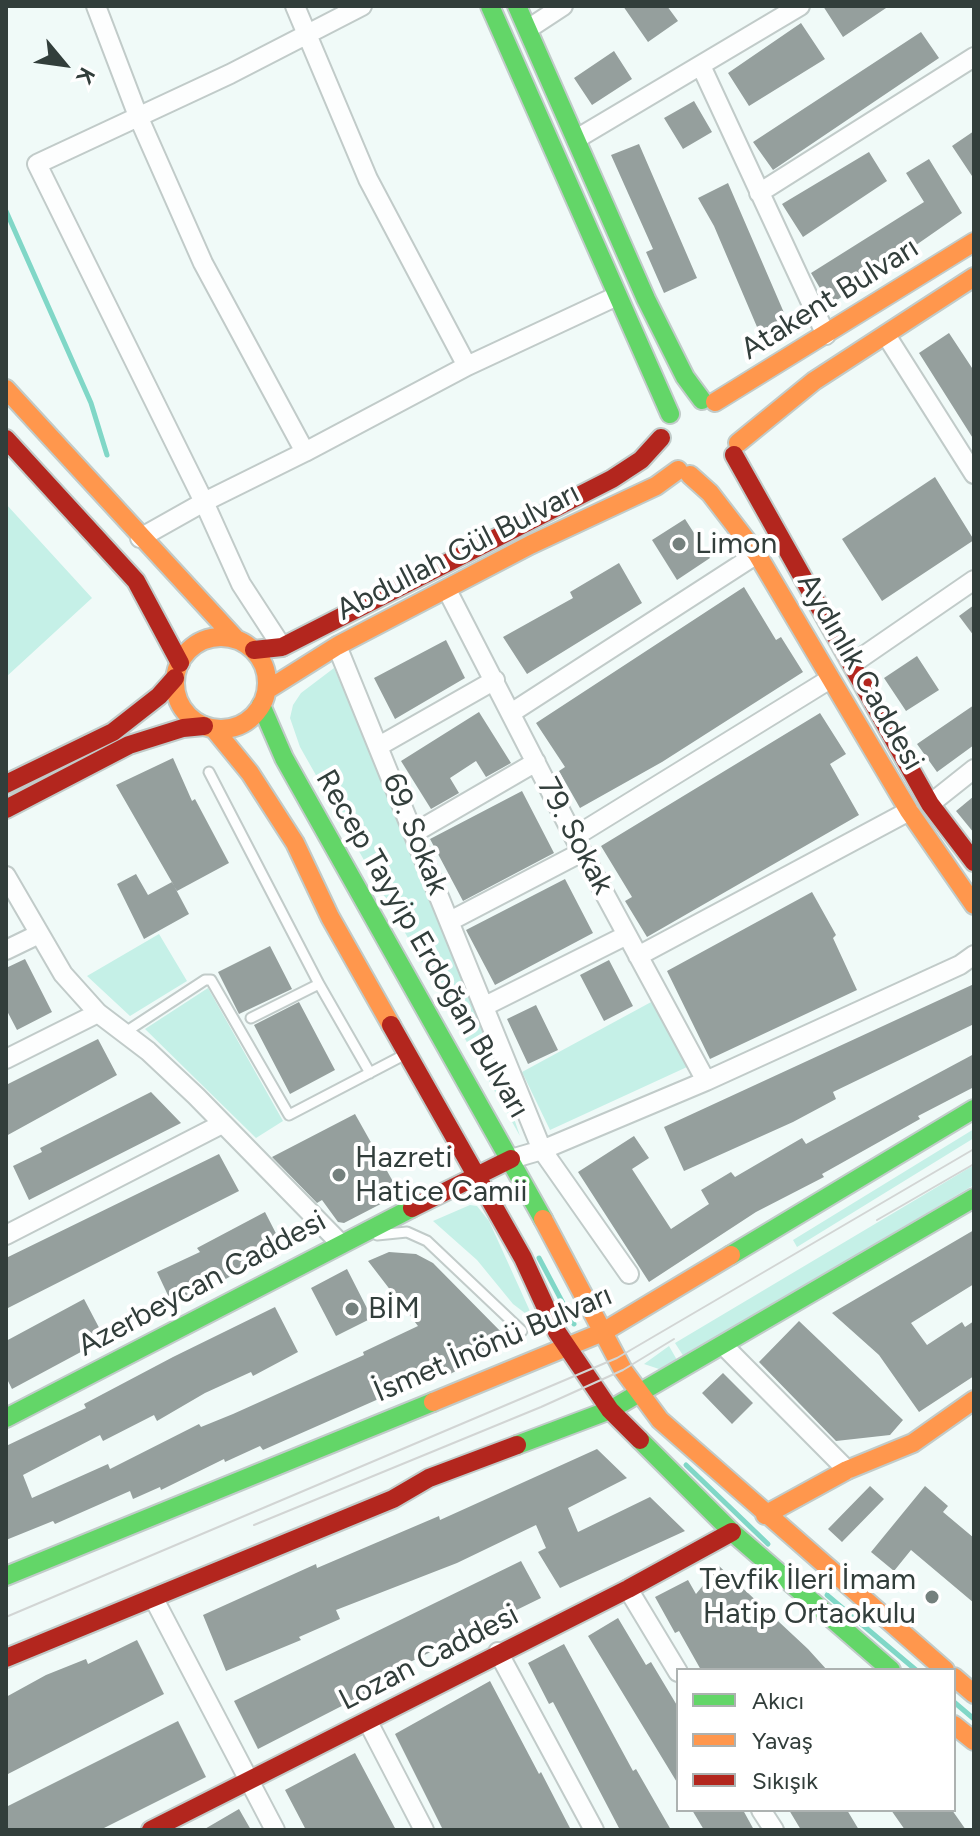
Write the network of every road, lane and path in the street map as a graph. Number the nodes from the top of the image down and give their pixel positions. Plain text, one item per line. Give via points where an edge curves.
1 (96, 6) edge
2 (295, 6) edge
3 (362, 6) edge
4 (490, 6) edge
5 (517, 6) edge
6 (563, 6) edge
7 (800, 6) edge
8 (528, 29) junction
9 (307, 33) junction
10 (974, 57) edge
11 (702, 68) junction
12 (138, 116) junction
13 (578, 138) junction
14 (759, 193) junction
15 (974, 242) edge
16 (974, 277) edge
17 (617, 296) junction
18 (826, 335) junction
19 (886, 335) junction
20 (467, 366) junction
21 (6, 389) edge
22 (708, 401) junction
23 (670, 414) junction
24 (661, 438) junction
25 (6, 439) edge
26 (736, 449) junction
27 (305, 452) junction
28 (684, 472) junction
29 (974, 474) edge
30 (204, 502) junction
31 (140, 538) junction
32 (757, 554) junction
33 (974, 580) edge
34 (447, 590) junction
35 (236, 639) junction
36 (337, 646) junction
37 (282, 647) junction
38 (254, 650) junction
39 (852, 664) junction
40 (178, 670) junction
41 (830, 679) junction
42 (495, 680) junction
43 (264, 698) junction
44 (511, 713) junction
45 (209, 727) junction
46 (379, 746) junction
47 (536, 762) junction
48 (974, 769) edge
49 (209, 772) dead end
50 (6, 784) edge
51 (930, 804) junction
52 (6, 809) edge
53 (909, 811) junction
54 (414, 833) junction
55 (578, 845) junction
56 (974, 862) edge
57 (6, 876) edge
58 (974, 905) edge
59 (450, 921) junction
60 (37, 935) junction
61 (627, 935) junction
62 (6, 950) edge
63 (974, 955) edge
64 (638, 956) junction
65 (319, 984) junction
66 (485, 1006) junction
67 (98, 1013) junction
68 (251, 1018) dead end
69 (124, 1033) junction
70 (408, 1053) junction
71 (6, 1059) edge
72 (370, 1073) junction
73 (706, 1081) junction
74 (974, 1109) edge
75 (222, 1124) junction
76 (542, 1150) junction
77 (511, 1159) junction
78 (478, 1176) junction
79 (974, 1198) edge
80 (6, 1235) edge
81 (349, 1239) junction
82 (629, 1274) dead end
83 (522, 1331) dead end
84 (603, 1332) junction
85 (723, 1345) junction
86 (566, 1346) junction
87 (642, 1394) junction
88 (974, 1400) edge
89 (610, 1410) junction
90 (6, 1418) edge
91 (847, 1470) junction
92 (761, 1517) junction
93 (734, 1530) junction
94 (9, 1571) edge
95 (628, 1589) junction
96 (154, 1599) junction
97 (498, 1652) junction
98 (6, 1658) edge
99 (889, 1668) edge
100 (943, 1668) edge
101 (676, 1669) edge
102 (956, 1679) edge
103 (974, 1694) edge
104 (368, 1722) junction
105 (956, 1727) edge
106 (974, 1741) edge
107 (247, 1781) junction
108 (762, 1812) edge
109 (151, 1830) edge
110 (275, 1830) edge
111 (424, 1830) edge
112 (594, 1830) edge
113 (774, 1830) edge

1 - 12 street
2 - 9 street
3 - 9 street
4 - 17 main road
5 - 8 main road
6 - 8 street
7 - 11 street
8 - 13 main road
9 - 12 street
9 - 20 street via 368,179
10 - 14 street
11 - 13 street
11 - 14 street
12 - 27 street via 203,263
12 - 30 street via 37,164
13 - 22 main road via 646,299 685,377
14 - 18 street
15 - 18 main road, Atakent Bulvarı
16 - 19 main road, Atakent Bulvarı
17 - 20 street
17 - 23 main road
18 - 22 main road, Atakent Bulvarı
19 - 26 main road, Atakent Bulvarı via 814,381
19 - 29 street
20 - 27 street
21 - 31 main road
22 - 23 main road via 690,401
22 - 26 main road via 733,419
23 - 24 main road
24 - 28 main road via 669,461
24 - 37 main road, Abdullah Gül Bulvarı via 641,460 612,479
25 - 40 main road via 136,581
26 - 28 main road via 715,473
26 - 39 main road, Aydınlık Caddesi
27 - 30 street
28 - 32 main road, Aydınlık Caddesi via 710,493
28 - 34 main road, Abdullah Gül Bulvarı
30 - 31 street
30 - 37 street via 241,584
31 - 35 main road
32 - 41 main road, Aydınlık Caddesi
32 - 44 street
33 - 39 street
34 - 36 main road, Abdullah Gül Bulvarı
34 - 42 street, 79. Sokak
35 - 38 main road
35 - 40 main road via 206,639 188,650
36 - 43 main road, Abdullah Gül Bulvarı
36 - 46 street, 69. Sokak
37 - 38 main road, Abdullah Gül Bulvarı
38 - 43 main road via 265,669
39 - 51 main road, Aydınlık Caddesi
40 - 45 main road via 182,707
40 - 50 main road via 156,698 113,732
41 - 53 main road, Aydınlık Caddesi
41 - 55 street
42 - 44 street, 79. Sokak
42 - 46 street
43 - 45 main road via 243,724
43 - 77 main road, Recep Tayyip Erdoğan Bulvarı via 284,758
44 - 47 street, 79. Sokak
45 - 52 main road via 183,728 129,745
45 - 70 main road, Recep Tayyip Erdoğan Bulvarı via 250,773 295,843 330,917
46 - 54 street, 69. Sokak
47 - 54 street
47 - 55 street, 79. Sokak
48 - 51 street
49 - 65 lane
51 - 56 main road, Aydınlık Caddesi
53 - 58 main road, Aydınlık Caddesi
53 - 64 street
54 - 59 street, 69. Sokak
55 - 59 street
55 - 61 street, 79. Sokak
57 - 60 street
59 - 66 street, 69. Sokak
60 - 62 street
60 - 67 street
61 - 64 street, 79. Sokak
61 - 66 street
63 - 73 street
64 - 73 street, 79. Sokak
65 - 68 lane
65 - 72 lane
66 - 76 street, 69. Sokak
67 - 69 street
67 - 71 street
69 - 72 lane via 211,980 284,1112 294,1113
69 - 75 street
70 - 72 lane
70 - 78 main road, Recep Tayyip Erdoğan Bulvarı
73 - 76 street
74 - 84 main road, İsmet İnönü Bulvarı
75 - 80 street
75 - 81 street
76 - 77 street
76 - 82 street, 69. Sokak
77 - 78 main road, Azerbeycan Caddesi
77 - 84 main road, Recep Tayyip Erdoğan Bulvarı
78 - 81 main road, Azerbeycan Caddesi
78 - 86 main road, Recep Tayyip Erdoğan Bulvarı
79 - 85 main road
81 - 83 lane via 407,1232 427,1241
81 - 90 main road, Azerbeycan Caddesi
84 - 86 main road, İsmet İnönü Bulvarı
84 - 87 main road, Recep Tayyip Erdoğan Bulvarı
85 - 87 main road
85 - 91 street
86 - 89 main road, Recep Tayyip Erdoğan Bulvarı
86 - 94 main road, İsmet İnönü Bulvarı
87 - 89 main road
87 - 92 main road, Recep Tayyip Erdoğan Bulvarı via 660,1420
88 - 91 main road via 913,1443
89 - 93 main road, Recep Tayyip Erdoğan Bulvarı
89 - 96 main road via 429,1478 393,1499
91 - 92 main road
92 - 93 main road, Lozan Caddesi
92 - 100 main road, Recep Tayyip Erdoğan Bulvarı
93 - 95 main road, Lozan Caddesi
93 - 99 main road, Recep Tayyip Erdoğan Bulvarı
95 - 97 main road, Lozan Caddesi
95 - 101 street
96 - 98 main road
96 - 107 street
97 - 104 main road, Lozan Caddesi
97 - 112 street
102 - 103 main road
104 - 107 main road, Lozan Caddesi
104 - 111 street
105 - 106 main road
107 - 109 main road, Lozan Caddesi
107 - 110 street
108 - 113 street

